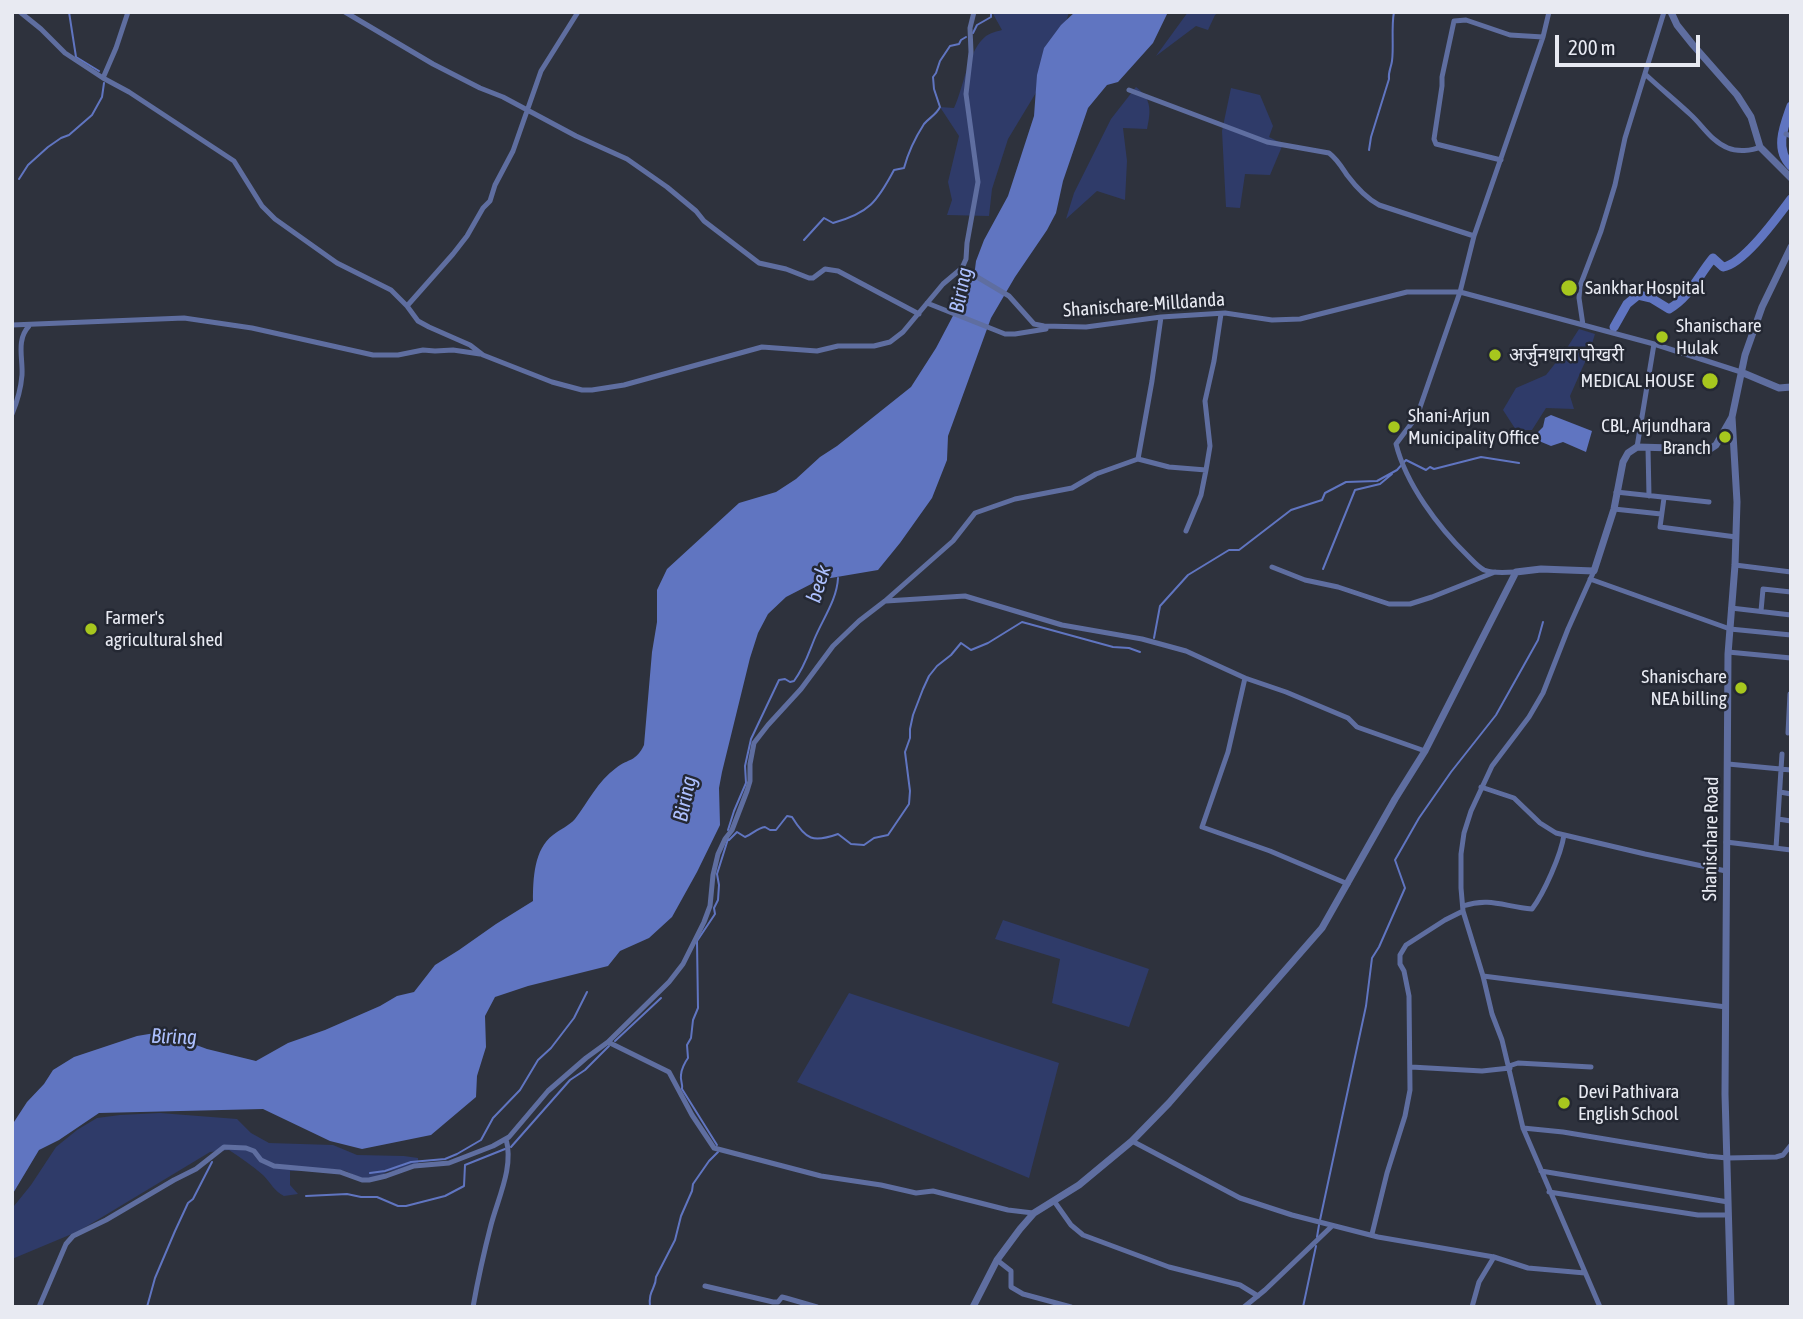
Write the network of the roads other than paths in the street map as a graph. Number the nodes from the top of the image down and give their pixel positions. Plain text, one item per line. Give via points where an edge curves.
1 (20, 12) edge
2 (128, 12) edge
3 (345, 12) edge
4 (578, 12) edge
5 (974, 12) edge
6 (1549, 12) edge
7 (1664, 12) edge
8 (1671, 12) edge
9 (1543, 37) junction
10 (1645, 74) junction
11 (103, 78) junction
12 (1129, 90) dead end
13 (528, 109) junction
14 (1760, 147) junction
15 (1501, 160) junction
16 (1789, 173) edge
17 (1474, 236) junction
18 (1791, 247) edge
19 (1788, 262) edge
20 (962, 268) junction
21 (1460, 292) junction
22 (927, 303) junction
23 (407, 306) junction
24 (919, 314) junction
25 (1222, 314) junction
26 (1161, 317) junction
27 (1583, 325) junction
28 (12, 326) edge
29 (29, 326) junction
30 (1056, 327) junction
31 (448, 335) junction
32 (1654, 344) junction
33 (443, 351) junction
34 (483, 355) junction
35 (1741, 373) junction
36 (1791, 387) edge
37 (12, 414) edge
38 (1732, 417) junction
39 (1637, 447) junction
40 (1648, 448) junction
41 (1138, 459) junction
42 (1206, 470) junction
43 (1616, 492) junction
44 (1649, 496) junction
45 (1664, 498) junction
46 (1709, 502) dead end
47 (1614, 509) junction
48 (1661, 514) junction
49 (1186, 531) dead end
50 (1736, 537) junction
51 (1735, 565) junction
52 (1272, 567) dead end
53 (1594, 571) junction
54 (1495, 572) junction
55 (1516, 572) junction
56 (1791, 572) edge
57 (1590, 579) junction
58 (1791, 593) edge
59 (885, 601) junction
60 (1731, 608) junction
61 (1761, 611) junction
62 (1791, 615) edge
63 (1730, 629) junction
64 (1791, 635) edge
65 (1728, 652) junction
66 (1791, 658) edge
67 (1245, 678) junction
68 (1790, 695) edge
69 (1788, 733) dead end
70 (1424, 751) junction
71 (1782, 754) dead end
72 (1728, 764) junction
73 (1781, 769) junction
74 (1791, 770) edge
75 (1481, 787) junction
76 (1780, 792) junction
77 (1791, 794) edge
78 (1778, 819) junction
79 (1791, 821) edge
80 (1564, 835) junction
81 (1726, 842) junction
82 (1776, 848) junction
83 (1791, 850) edge
84 (1726, 871) junction
85 (1348, 884) junction
86 (1463, 908) junction
87 (1483, 976) junction
88 (1726, 1007) junction
89 (608, 1042) junction
90 (1411, 1067) junction
91 (1509, 1067) junction
92 (1591, 1067) dead end
93 (1523, 1128) junction
94 (506, 1139) junction
95 (1132, 1141) junction
96 (1791, 1145) edge
97 (1727, 1158) junction
98 (1541, 1171) junction
99 (1549, 1192) junction
100 (1054, 1200) junction
101 (1728, 1202) junction
102 (1034, 1213) junction
103 (1728, 1216) junction
104 (1332, 1226) junction
105 (1371, 1234) junction
106 (1494, 1257) junction
107 (997, 1261) junction
108 (1585, 1273) junction
109 (705, 1286) dead end
110 (1258, 1296) junction
111 (40, 1307) edge
112 (473, 1307) edge
113 (817, 1307) edge
114 (973, 1307) edge
115 (1071, 1307) edge
116 (1244, 1307) edge
117 (1472, 1307) edge
118 (1600, 1307) edge
119 (1731, 1307) edge

1 - 11 street via 65,53
2 - 11 street
3 - 13 street via 444,70
4 - 13 street via 541,71
5 - 20 street via 966,94 978,182
6 - 9 street
7 - 10 street
8 - 14 street via 1685,36 1737,94 1751,117
9 - 15 street
9 - 15 street via 1510,35 1466,20 1454,21 1434,139 1436,144
10 - 14 street via 1724,147
10 - 27 street via 1601,231 1580,286
11 - 23 street via 234,161 275,219 337,263 391,290
12 - 17 street via 1267,142 1329,153 1369,200
13 - 23 street via 490,201 453,254
13 - 24 street via 627,159 760,263 809,278 825,268 838,271
14 - 16 street
15 - 17 street
17 - 21 street
18 - 19 street, Shanischare Road
19 - 35 street, Shanischare Road via 1762,307
20 - 22 street
20 - 30 street, Shanischare-Milldanda via 1009,296 1034,324
21 - 25 street, Shanischare-Milldanda via 1407,292 1300,319
21 - 27 street, Shanischare-Milldanda
21 - 54 street via 1417,416 1396,443 1401,462 1430,512 1460,549 1482,569
22 - 24 street
22 - 30 street via 1005,334
23 - 31 street via 418,321
24 - 34 street via 895,339 883,344 817,351 762,347 592,390 552,382
25 - 26 street, Shanischare-Milldanda
25 - 42 street via 1205,401 1210,446
26 - 30 street, Shanischare-Milldanda
26 - 41 street
27 - 32 street, Shanischare-Milldanda
28 - 29 street
29 - 33 street via 184,318 373,355
29 - 37 street via 21,339 22,376
31 - 33 street
31 - 34 street
32 - 35 street, Shanischare-Milldanda
32 - 39 street
33 - 34 street
35 - 36 street
35 - 38 street, Shanischare Road
38 - 40 street via 1710,449
38 - 50 street, Shanischare Road
39 - 40 street
39 - 43 street via 1623,462
40 - 44 street
41 - 42 street
41 - 59 street via 1072,488 975,513 953,541
42 - 49 street
43 - 44 street
43 - 47 street
44 - 45 street
45 - 46 street
45 - 48 street
47 - 48 street
47 - 53 street
48 - 50 street via 1660,527
50 - 51 street, Shanischare Road
51 - 56 street
51 - 60 street, Shanischare Road
52 - 54 street via 1389,604 1410,604
53 - 55 street
53 - 57 street
54 - 55 street
55 - 70 street
57 - 63 street
57 - 75 street via 1543,693
58 - 61 street via 1763,589
59 - 67 street via 965,596 1062,625 1186,651
59 - 89 street via 833,646 754,743 750,781 718,854 704,922 683,964
60 - 61 street
60 - 63 street, Shanischare Road
61 - 62 street
63 - 64 street
63 - 65 street, Shanischare Road
65 - 66 street
65 - 72 street, Shanischare Road
67 - 70 street
67 - 85 street via 1228,752 1202,827
68 - 69 street
70 - 85 street
71 - 73 street
72 - 73 street
72 - 81 street, Shanischare Road
73 - 74 street
73 - 76 street
75 - 80 street via 1514,798 1548,829
75 - 86 street via 1464,833
76 - 77 street
76 - 78 street
78 - 79 street
78 - 82 street
80 - 84 street
80 - 86 street via 1557,861 1532,908 1487,901
81 - 82 street
81 - 84 street, Shanischare Road
82 - 83 street
84 - 88 street, Shanischare Road
85 - 95 street via 1322,928
86 - 87 street
86 - 90 street via 1406,945 1400,955 1409,996
87 - 88 street
87 - 91 street
88 - 97 street, Shanischare Road
89 - 94 street via 548,1091
89 - 102 street via 669,1072 714,1147 821,1176 916,1193 933,1191
90 - 91 street via 1482,1071
90 - 105 street via 1405,1115
91 - 92 street via 1518,1063
91 - 93 street
93 - 97 street
93 - 98 street
94 - 111 street via 449,1163 414,1166 369,1180 341,1172 274,1166 246,1148 224,1147 196,1169 74,1236 66,1244
94 - 112 street via 507,1168
95 - 100 street
95 - 104 street via 1240,1198
96 - 97 street via 1776,1157
97 - 101 street, Shanischare Road
98 - 99 street
98 - 101 street
99 - 103 street
99 - 108 street
100 - 102 street
100 - 110 street via 1083,1235 1169,1267 1240,1285
101 - 103 street, Shanischare Road
102 - 107 street
103 - 119 street, Shanischare Road
104 - 105 street
104 - 110 street
105 - 106 street
106 - 108 street via 1528,1268
106 - 117 street
107 - 114 street
107 - 115 street via 1011,1271 1011,1287
108 - 118 street
109 - 113 street
110 - 116 street

